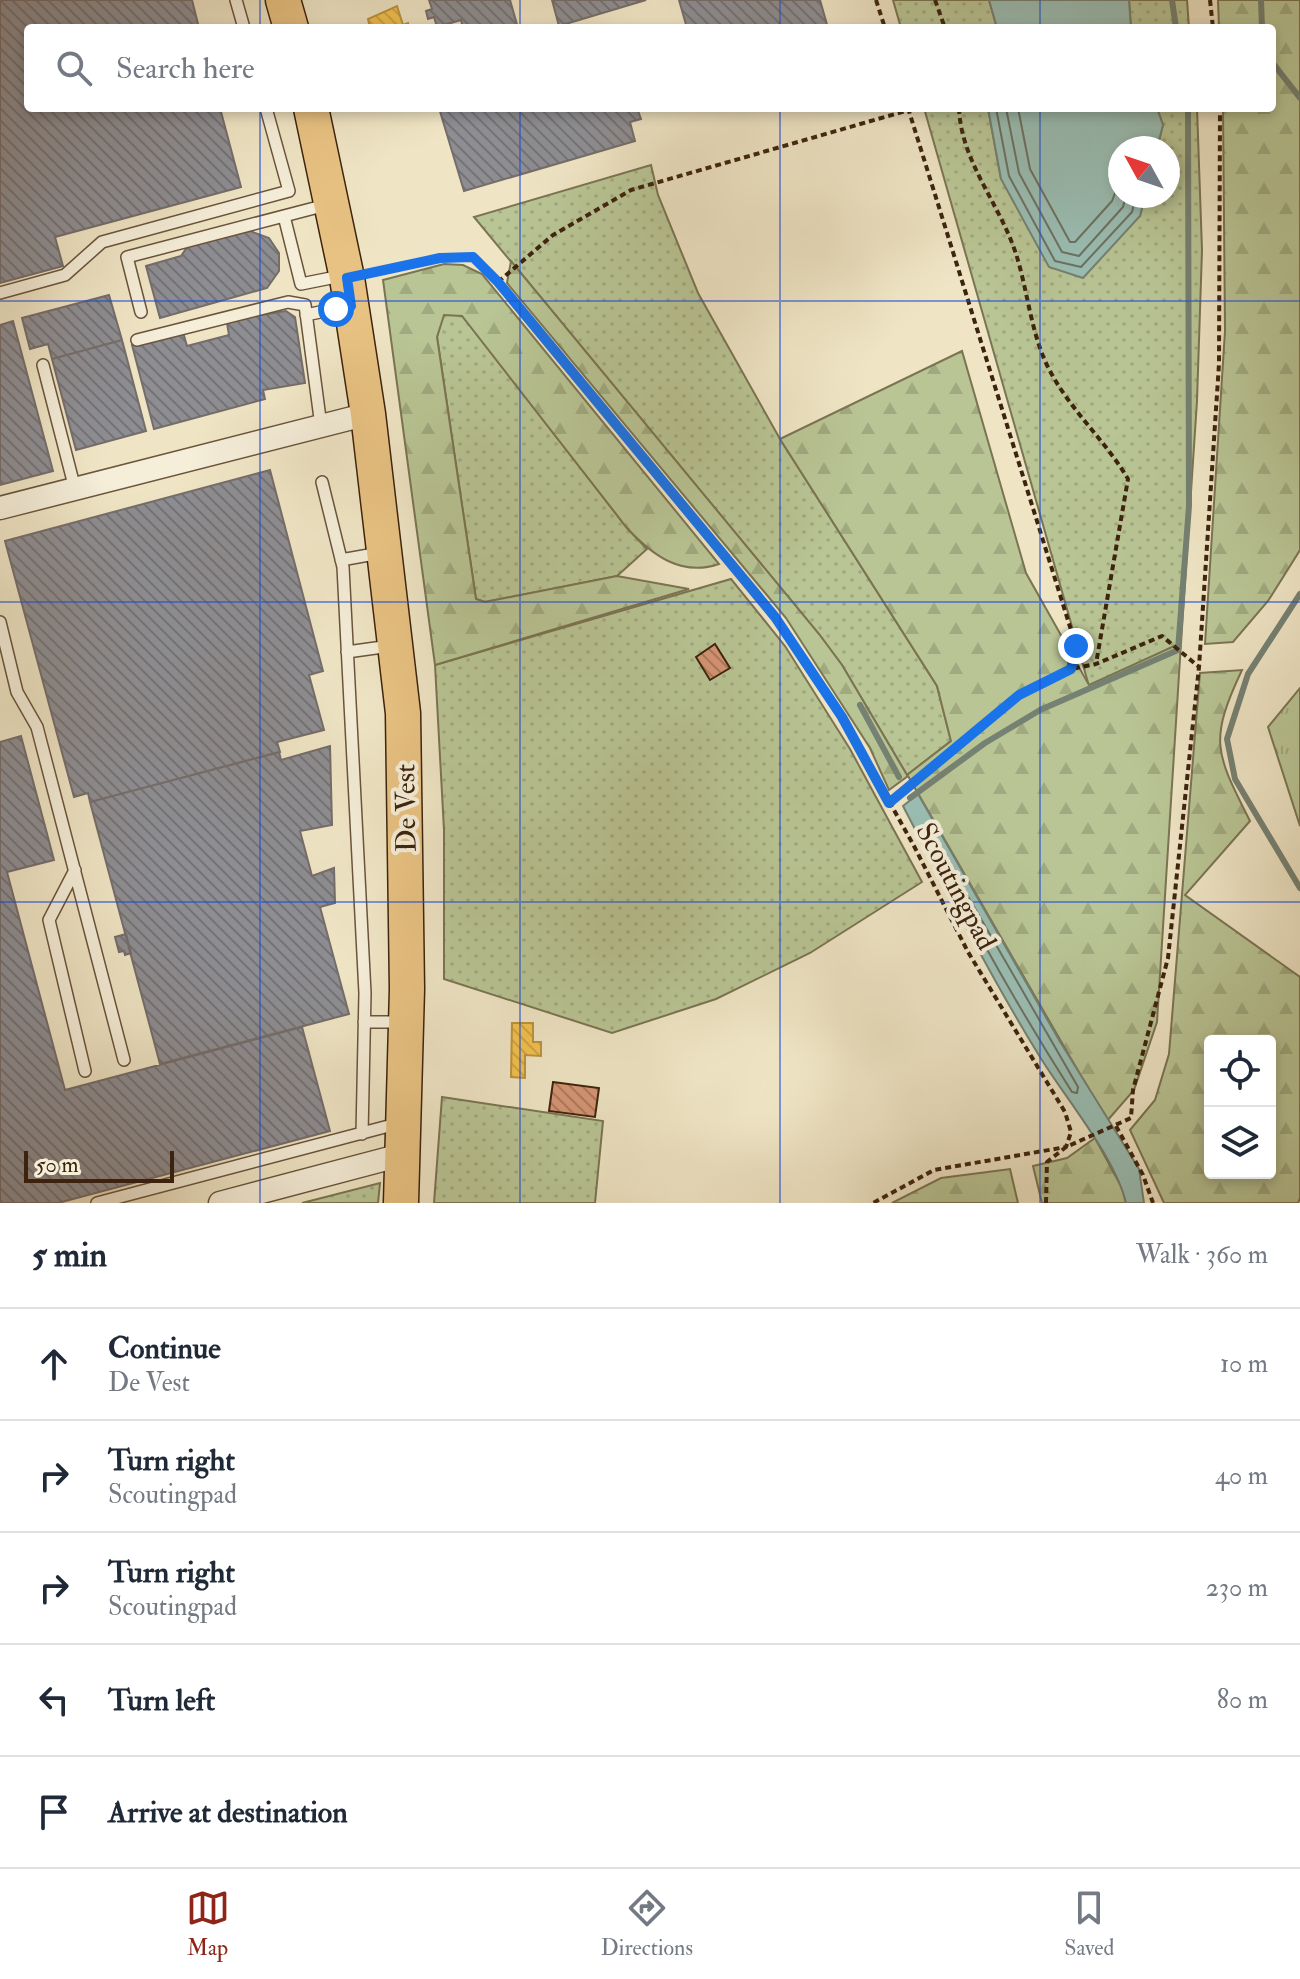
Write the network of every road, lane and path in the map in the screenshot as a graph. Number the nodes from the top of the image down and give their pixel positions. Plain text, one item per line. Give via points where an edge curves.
1 (236, 0) edge
2 (283, 0) edge
3 (876, 0) edge
4 (935, 0) edge
5 (1210, 0) edge
6 (243, 24) edge
7 (290, 24) edge
8 (884, 24) edge
9 (944, 24) edge
10 (1213, 24) edge
11 (267, 112) edge
12 (312, 112) edge
13 (898, 112) edge
14 (909, 112) edge
15 (959, 112) edge
16 (1220, 112) edge
17 (332, 203) junction
18 (284, 216) junction
19 (498, 282) junction
20 (348, 286) junction
21 (0, 293) edge
22 (141, 312) dead end
23 (306, 315) junction
24 (137, 340) dead end
25 (43, 365) dead end
26 (368, 414) junction
27 (321, 426) junction
28 (322, 482) dead end
29 (75, 489) junction
30 (0, 508) edge
31 (384, 552) junction
32 (341, 560) junction
33 (0, 622) edge
34 (395, 645) junction
35 (347, 652) junction
36 (1096, 664) junction
37 (1199, 667) junction
38 (1071, 669) junction
39 (889, 803) junction
40 (75, 870) junction
41 (364, 1022) junction
42 (406, 1023) junction
43 (124, 1060) dead end
44 (85, 1071) dead end
45 (404, 1122) junction
46 (1114, 1126) junction
47 (362, 1134) junction
48 (1066, 1147) junction
49 (404, 1157) junction
50 (97, 1203) edge
51 (220, 1203) edge
52 (401, 1203) edge
53 (873, 1203) edge
54 (1046, 1203) edge
55 (1153, 1203) edge

1 - 6 lane
2 - 7 main road
3 - 8 path
4 - 9 path
5 - 10 path
11 - 21 lane via 289,191 102,242 65,275
12 - 17 main road, De Vest
13 - 19 path via 631,190 553,235
14 - 38 path via 1076,646
15 - 36 path via 976,172 1015,251 1048,368 1128,479
16 - 37 path via 1219,364
17 - 18 lane
17 - 20 main road, De Vest
18 - 20 lane via 301,284
18 - 22 lane via 127,257
19 - 20 path, Scoutingpad via 473,257 440,258
19 - 39 path, Scoutingpad via 775,617 842,717
20 - 23 lane
20 - 26 main road, De Vest
23 - 24 lane via 305,305 288,302
23 - 27 lane
25 - 29 lane
26 - 27 street
26 - 31 main road, De Vest
27 - 29 street
28 - 32 lane
29 - 30 street
31 - 32 lane
31 - 34 main road, De Vest
32 - 35 lane
33 - 40 lane via 17,692 37,727
34 - 35 lane
34 - 42 main road, De Vest via 403,713
35 - 41 lane
36 - 37 path via 1162,636
36 - 38 path
37 - 46 path via 1168,958 1133,1090 1131,1118
38 - 39 path via 1019,695
39 - 48 path, Scoutingpad via 968,952 1065,1112 1071,1132
40 - 43 lane
40 - 44 lane via 49,920
41 - 42 lane
41 - 47 lane
42 - 45 main road, De Vest
45 - 47 lane
45 - 49 main road, De Vest
46 - 48 path
46 - 55 path
47 - 50 lane
48 - 53 path via 934,1170
48 - 54 path via 1047,1162
49 - 51 street
49 - 52 main road, De Vest

